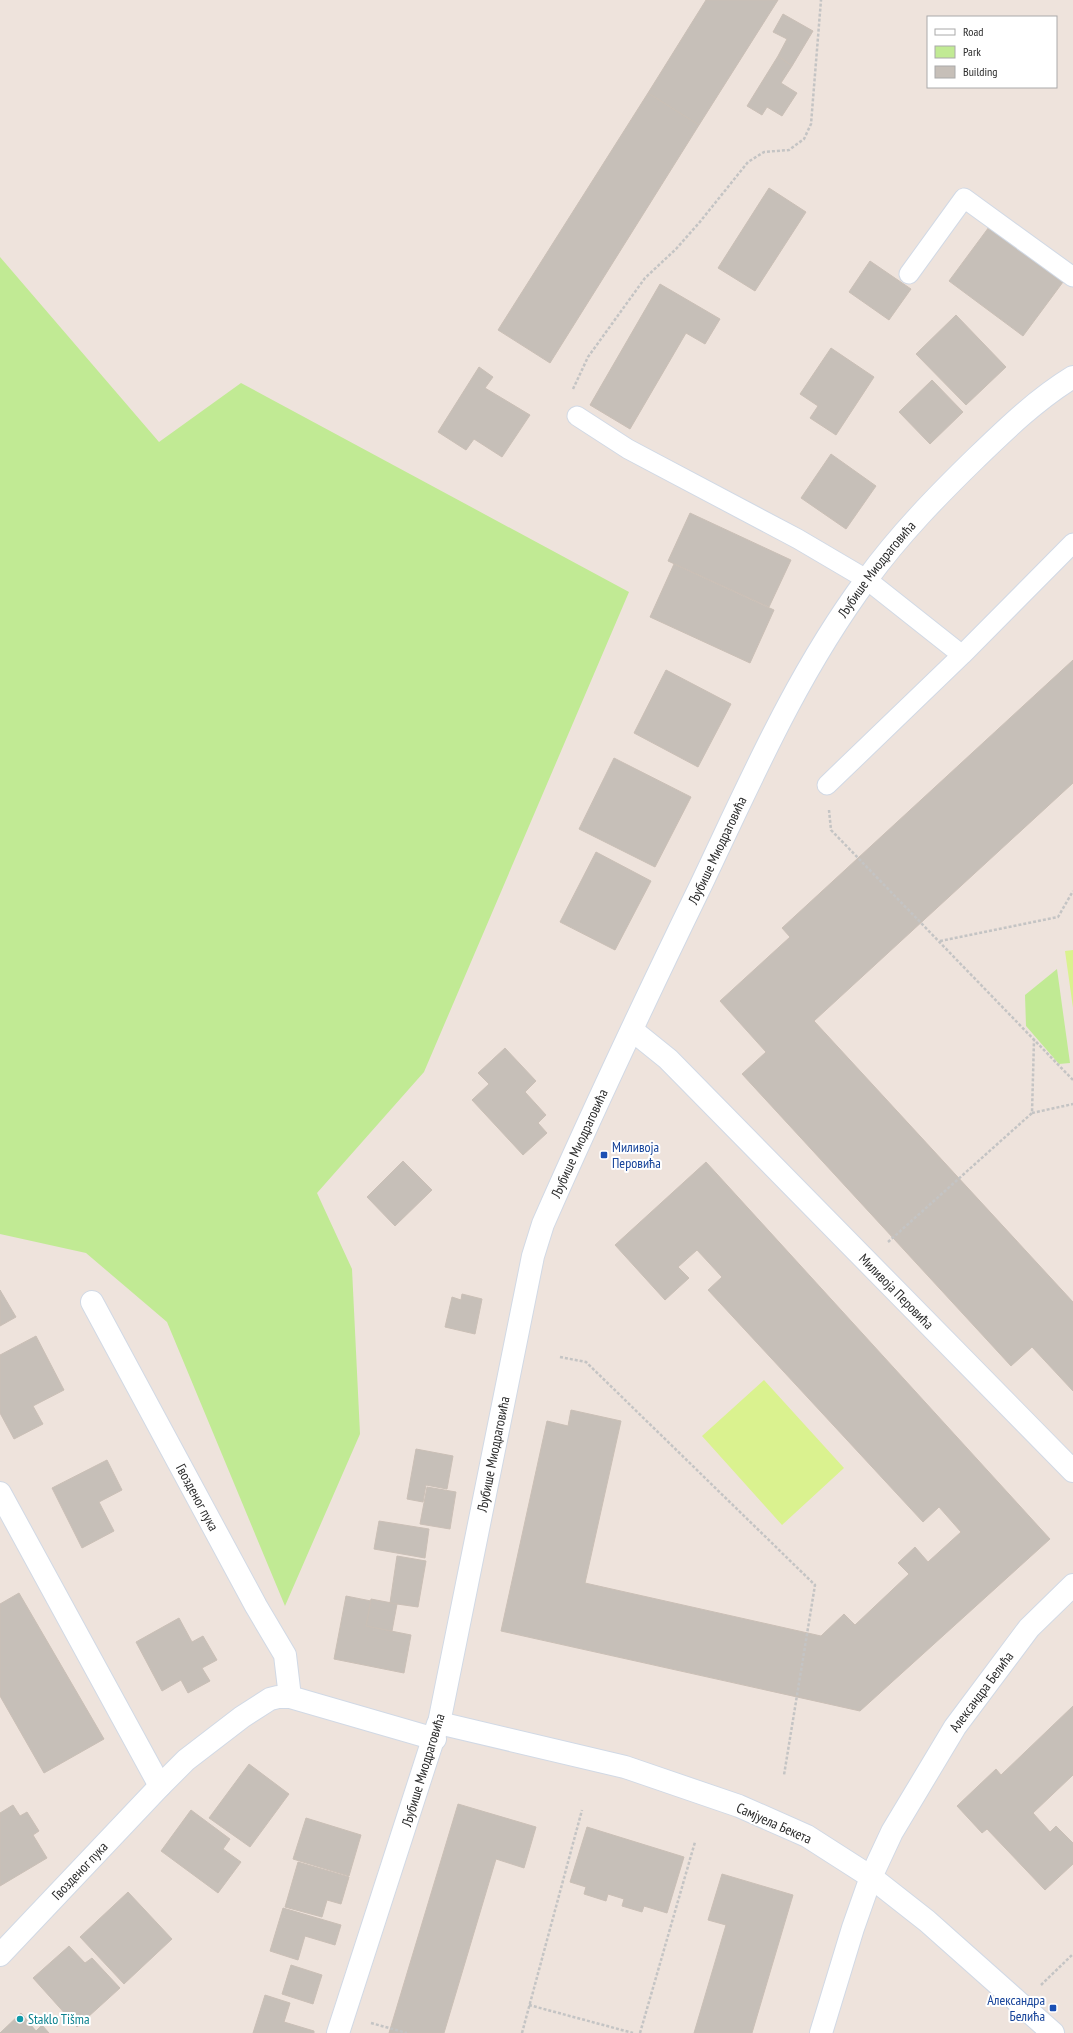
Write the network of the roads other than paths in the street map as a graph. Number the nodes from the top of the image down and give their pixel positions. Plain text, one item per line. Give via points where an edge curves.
1 (909, 274) dead end
2 (1073, 277) edge
3 (1073, 377) edge
4 (577, 416) road end
5 (1073, 543) edge
6 (866, 579) junction
7 (962, 655) junction
8 (827, 786) dead end
9 (632, 1030) junction
10 (92, 1302) dead end
11 (1073, 1471) edge
12 (0, 1493) edge
13 (1073, 1586) edge
14 (290, 1697) junction
15 (437, 1731) junction
16 (160, 1786) junction
17 (871, 1877) junction
18 (0, 1955) edge
19 (338, 2033) edge
20 (821, 2033) edge
21 (1053, 2033) edge

1 - 2 lane via 964,198
3 - 6 street, Љубише Миодраговића via 1016,419 939,493
4 - 6 lane via 628,449 798,539
5 - 7 lane
6 - 7 lane
6 - 9 street, Љубише Миодраговића via 811,665 764,754
7 - 8 lane
9 - 11 street, Миливоја Перовића via 668,1060
9 - 15 street, Љубише Миодраговића via 546,1217 533,1256
10 - 14 street, Гвозденог пука via 285,1655
12 - 16 street
13 - 17 street, Александра Белића via 1029,1628 954,1727 892,1832
14 - 15 street, Гвозденог пука
14 - 16 street, Гвозденог пука via 270,1699 242,1717 186,1760
15 - 17 street, Самјуела Бекета via 625,1767 738,1806 808,1836
15 - 19 street, Љубише Миодраговића
16 - 18 street, Гвозденог пука
17 - 20 street, Александра Белића
17 - 21 street, Самјуела Бекета via 927,1921

